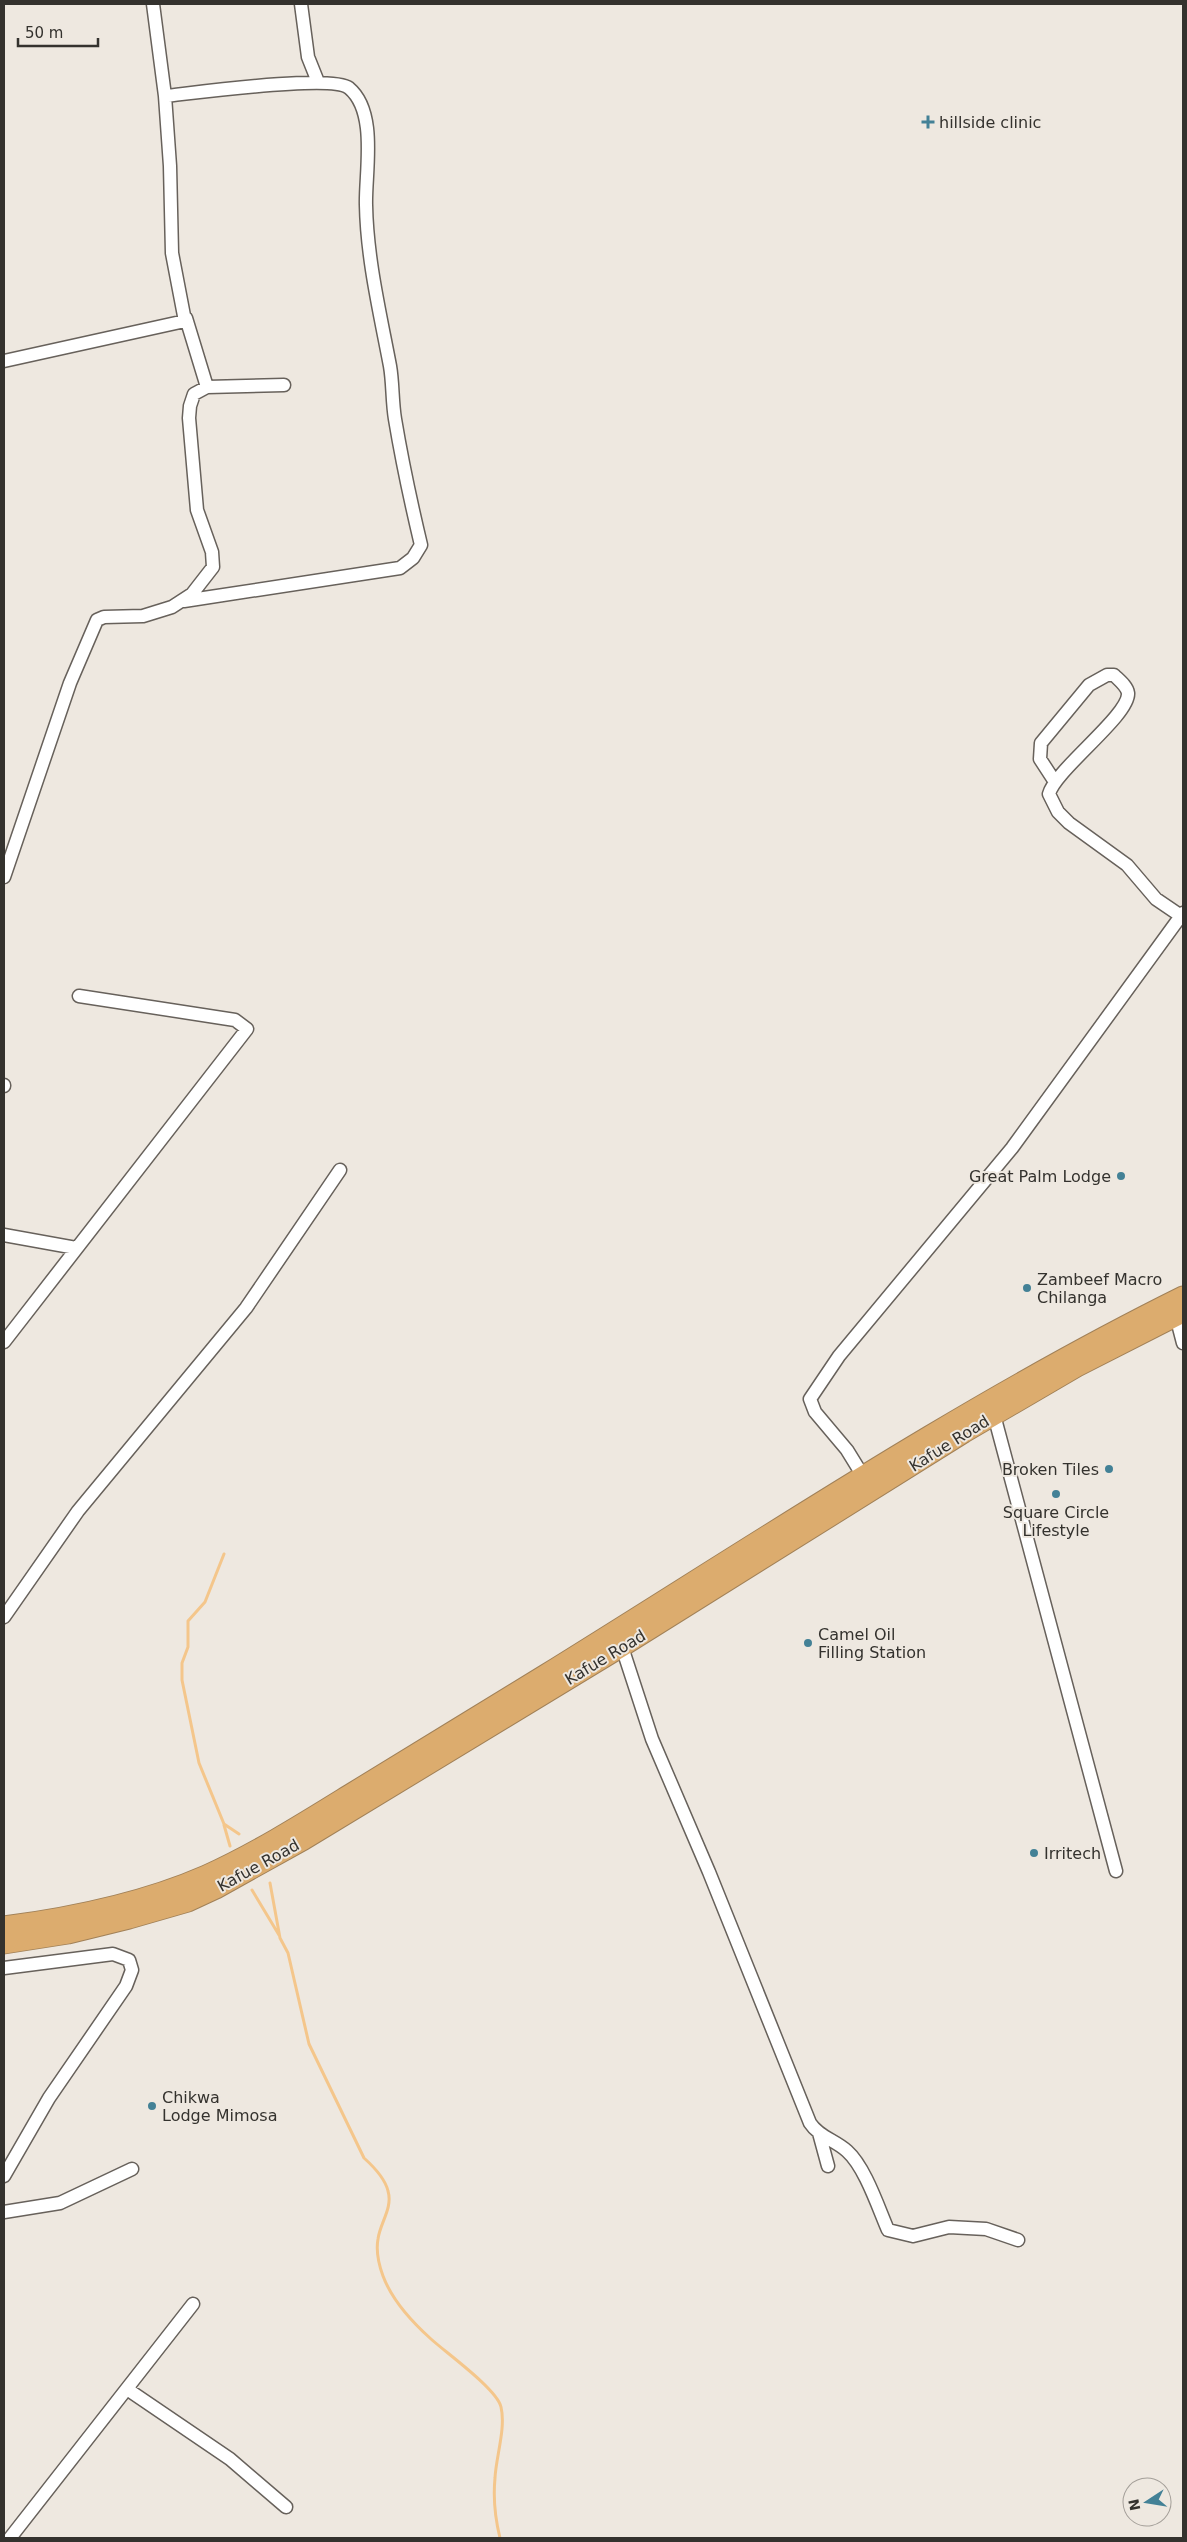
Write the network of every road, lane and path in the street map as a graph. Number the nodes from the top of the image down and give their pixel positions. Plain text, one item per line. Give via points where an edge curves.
1 (153, 4) edge
2 (301, 4) edge
3 (318, 82) junction
4 (165, 96) junction
5 (186, 318) junction
6 (4, 361) edge
7 (284, 385) dead end
8 (207, 387) junction
9 (184, 601) junction
10 (1056, 782) junction
11 (4, 876) edge
12 (1182, 915) edge
13 (79, 996) dead end
14 (340, 1170) dead end
15 (4, 1235) edge
16 (76, 1248) junction
17 (1183, 1296) edge
18 (1179, 1314) edge
19 (4, 1342) edge
20 (1183, 1343) edge
21 (994, 1415) junction
22 (863, 1476) junction
23 (4, 1618) edge
24 (622, 1647) junction
25 (1116, 1871) dead end
26 (4, 1926) edge
27 (4, 1944) edge
28 (4, 1968) edge
29 (818, 2133) junction
30 (828, 2166) dead end
31 (132, 2169) dead end
32 (4, 2176) edge
33 (4, 2212) edge
34 (1018, 2240) dead end
35 (193, 2304) dead end
36 (127, 2389) junction
37 (286, 2507) dead end
38 (10, 2538) edge

1 - 4 street
2 - 3 street via 308,57
3 - 4 street
3 - 9 street via 348,87 360,104 365,124 369,143 366,204 376,295 390,368 394,416 421,545 413,558 400,568
4 - 5 street via 172,253
5 - 6 street via 181,323
5 - 8 street
7 - 8 street
8 - 9 street via 194,394 189,418 197,510 213,564 203,581
9 - 11 street via 143,616 97,620 68,688
10 - 10 street via 1127,700 1128,692 1114,675 1107,675 1089,685 1041,743 1040,758
10 - 12 street via 1049,794 1058,812 1127,866 1156,899
12 - 22 street via 1012,1148 839,1356 810,1399 815,1412 847,1450
13 - 16 street via 235,1020 248,1029
14 - 23 street via 246,1308 78,1511
15 - 16 street
16 - 19 street
17 - 22 highway, Kafue Road via 1045,1368
18 - 20 street
18 - 21 highway, Kafue Road
21 - 24 highway, Kafue Road
21 - 25 street
22 - 26 highway, Kafue Road via 322,1811 207,1875 130,1902 72,1916
24 - 27 highway, Kafue Road via 216,1890 129,1920
24 - 29 street via 660,1757 735,1934 806,2117
28 - 32 street via 113,1954 129,1960 132,1970 126,1986 49,2098
29 - 30 street
29 - 34 street via 844,2148 853,2158 888,2230 913,2236 949,2227 986,2229
31 - 33 street via 60,2203
35 - 36 street
36 - 37 street via 230,2459
36 - 38 street

